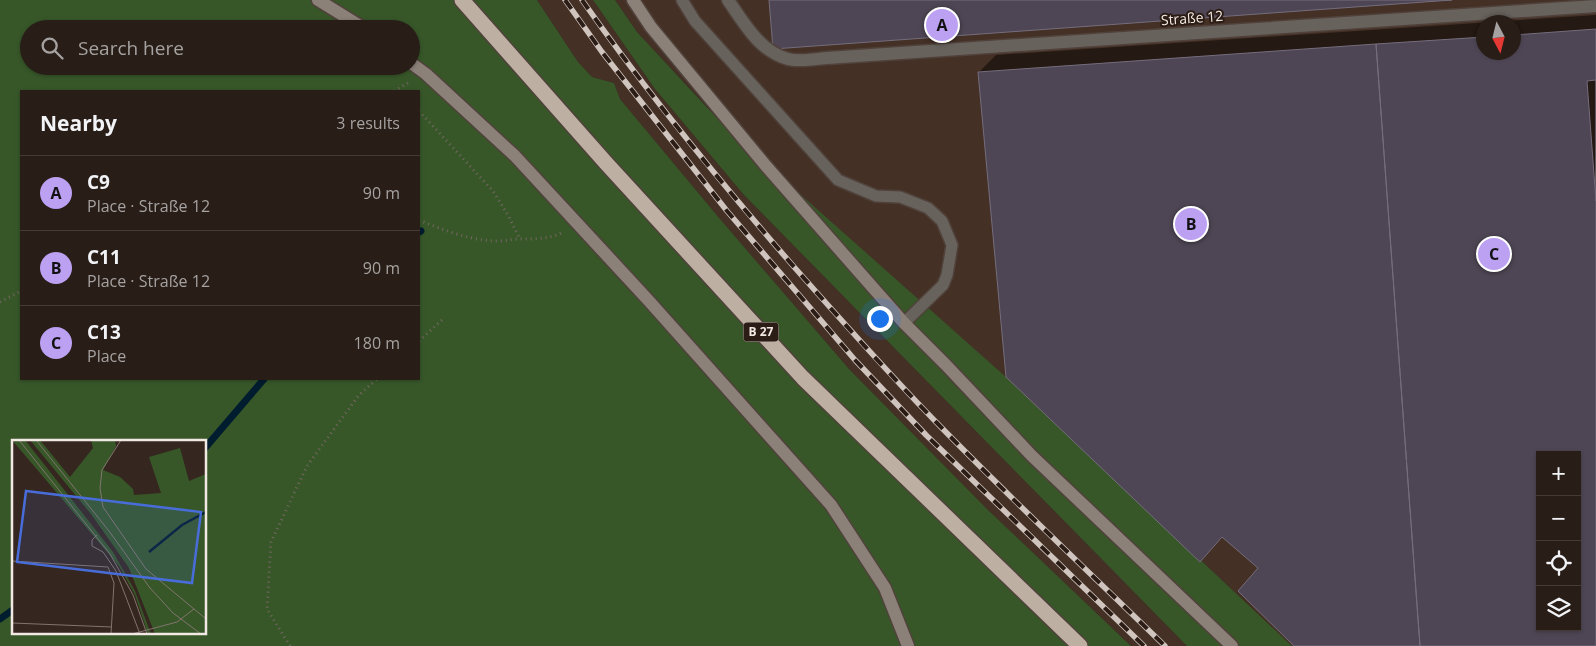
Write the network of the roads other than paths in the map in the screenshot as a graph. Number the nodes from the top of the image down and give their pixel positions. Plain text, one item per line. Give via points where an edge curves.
1 (318, 0) edge
2 (462, 0) edge
3 (633, 0) edge
4 (682, 0) edge
5 (728, 0) edge
6 (1596, 6) edge
7 (350, 20) edge
8 (420, 69) edge
9 (904, 323) junction
10 (908, 646) edge
11 (1080, 646) edge
12 (1232, 646) edge

1 - 7 main road
2 - 11 highway, B 27 via 803,378
3 - 9 main road via 651,27 766,166
4 - 9 lane via 695,21 838,180 876,196 900,197 928,208 942,221 952,245 948,275 944,284
5 - 6 street, Straße 12 via 758,41 772,53 789,59
8 - 10 main road via 515,156 831,505 885,588
9 - 12 main road via 1032,456

